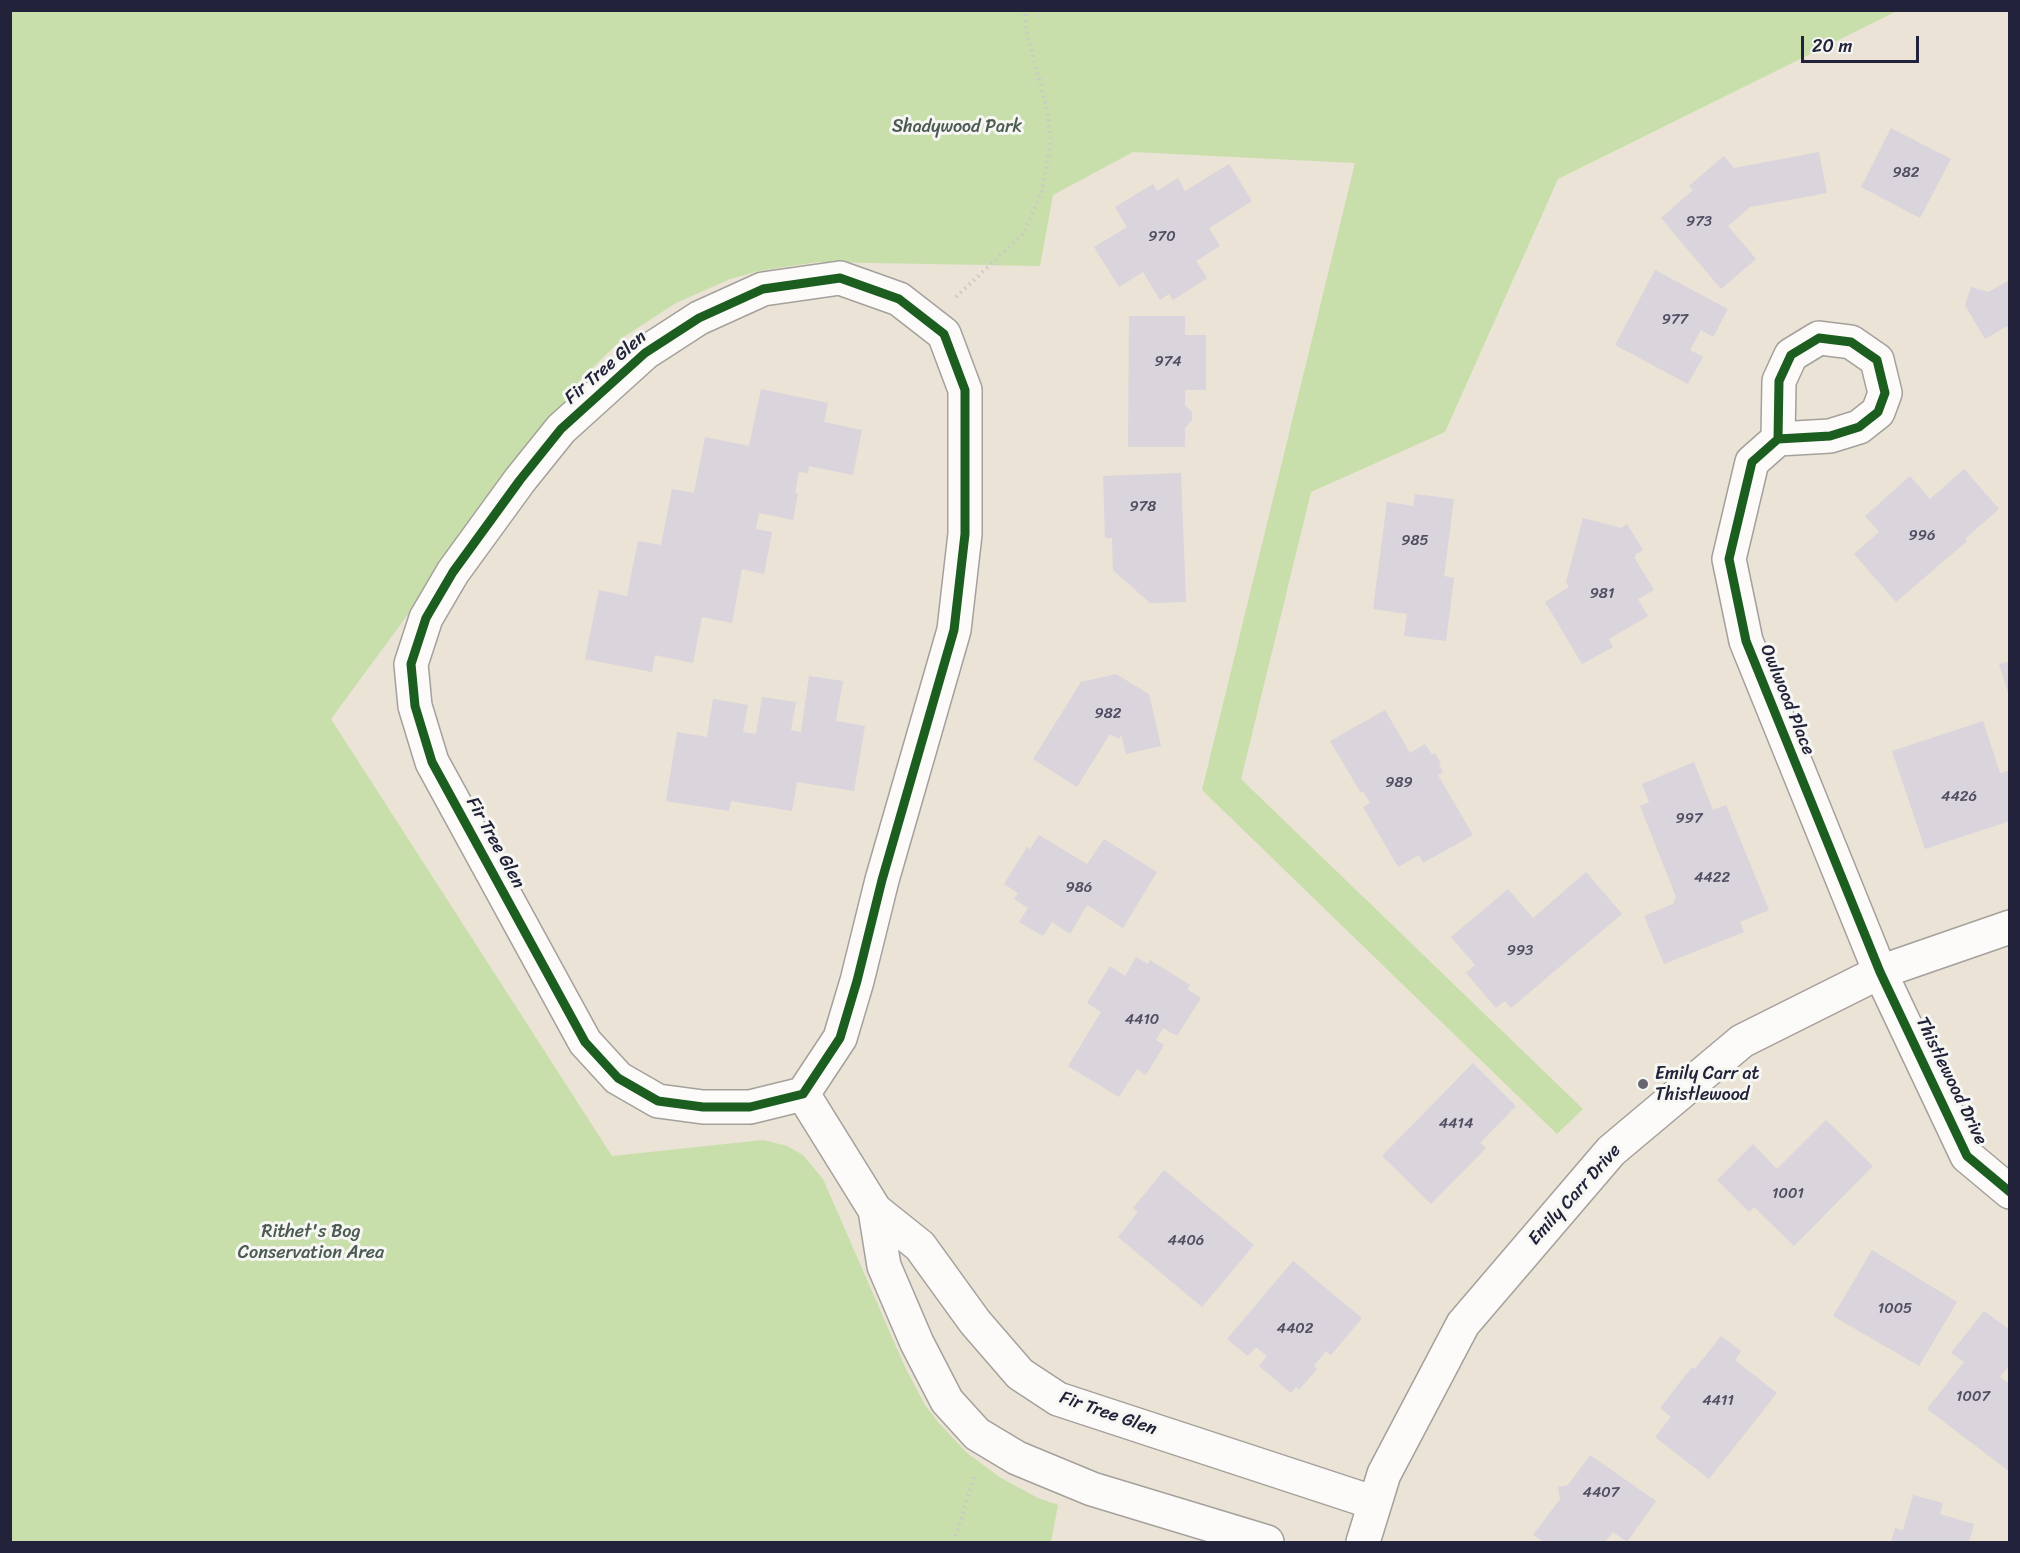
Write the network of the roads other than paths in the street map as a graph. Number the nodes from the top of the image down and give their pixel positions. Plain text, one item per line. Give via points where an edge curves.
1 (1778, 439) dead end
2 (2010, 927) edge
3 (1880, 972) junction
4 (803, 1094) junction
5 (2010, 1192) edge
6 (874, 1210) junction
7 (1375, 1503) junction
8 (1267, 1542) edge
9 (1363, 1542) edge

1 - 3 street, Owlwood Place via 1752,462 1729,559 1746,641
2 - 3 street, Emily Carr Drive
3 - 5 street, Thistlewood Drive via 1967,1156
3 - 7 street, Emily Carr Drive via 1743,1041 1611,1151 1463,1324 1384,1474
4 - 4 street, Fir Tree Glen via 840,1038 858,981 882,880 954,630 965,534 965,390 944,334 899,299 840,278 764,290 699,318 645,353 561,429 520,480 453,572 426,618 411,664 415,706 432,762 585,1042 618,1078 658,1101 703,1107 750,1107
4 - 6 street, Fir Tree Glen
6 - 7 street, Fir Tree Glen via 920,1246 975,1322 1020,1374 1058,1399
6 - 8 street, Fir Tree Glen via 884,1266 916,1343 947,1401 977,1434 1017,1458 1092,1489
7 - 9 street, Emily Carr Drive

